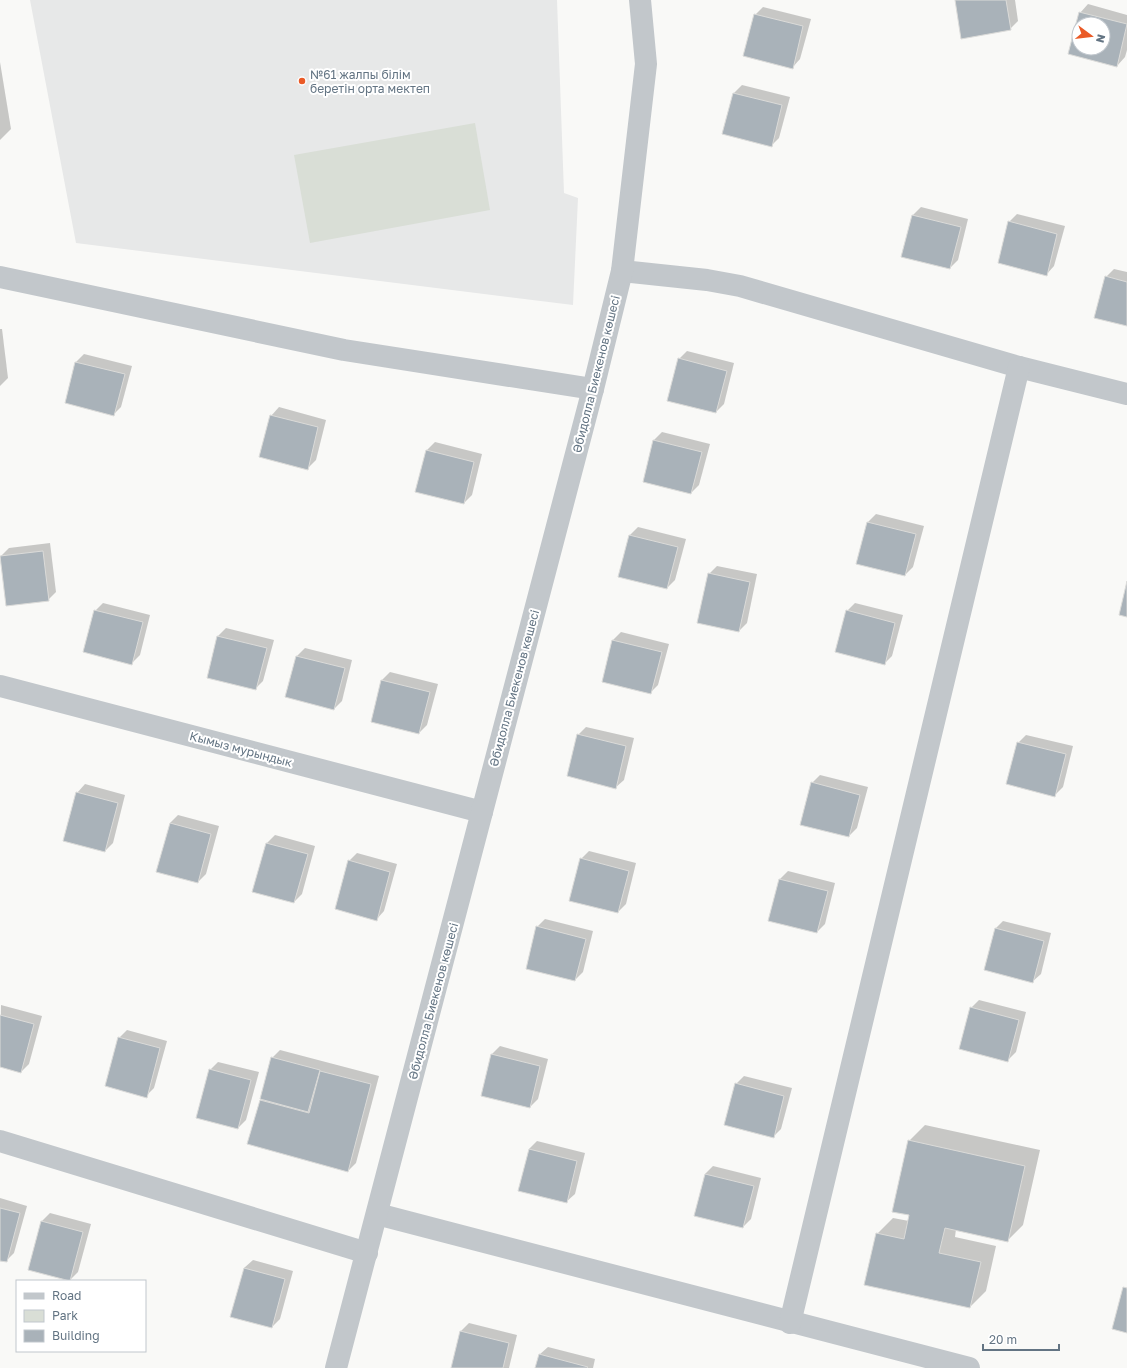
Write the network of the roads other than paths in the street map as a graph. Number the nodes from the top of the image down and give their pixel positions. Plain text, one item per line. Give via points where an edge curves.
1 (640, 0) edge
2 (622, 271) junction
3 (0, 278) edge
4 (1019, 367) junction
5 (593, 389) junction
6 (1127, 394) edge
7 (0, 686) edge
8 (482, 812) junction
9 (0, 1141) edge
10 (377, 1214) junction
11 (367, 1254) junction
12 (790, 1322) junction
13 (336, 1368) edge
14 (969, 1368) edge

1 - 2 street, Әбидолла Биекенов көшесі via 646,64
2 - 4 street via 740,286
2 - 5 street, Әбидолла Биекенов көшесі
3 - 5 street via 344,350
4 - 6 street
4 - 12 street
5 - 8 street, Әбидолла Биекенов көшесі
7 - 8 street, Кымыз мурындык
8 - 10 street, Әбидолла Биекенов көшесі
9 - 11 street
10 - 11 street, Әбидолла Биекенов көшесі
10 - 12 street
11 - 13 street, Әбидолла Биекенов көшесі
12 - 14 street

